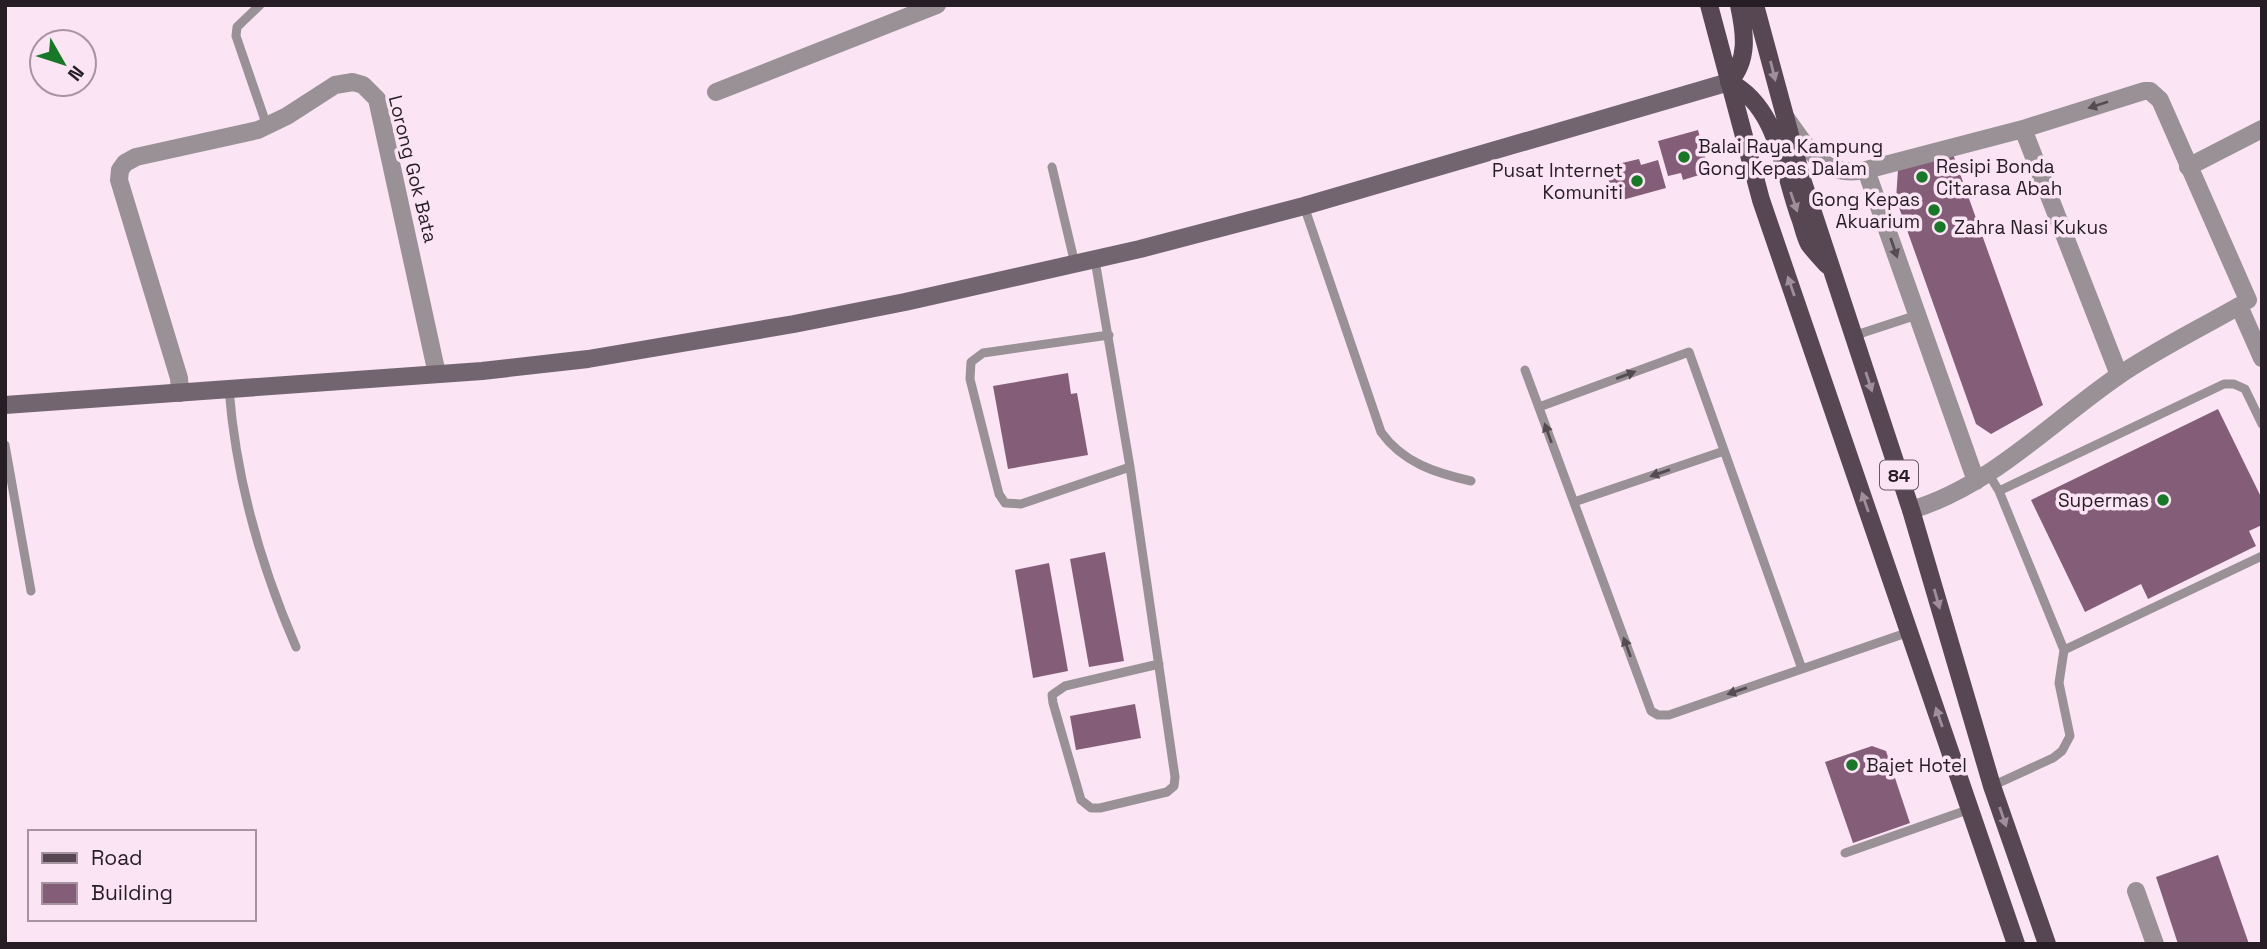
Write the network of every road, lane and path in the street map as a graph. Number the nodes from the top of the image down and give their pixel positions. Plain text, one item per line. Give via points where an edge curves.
1 (260, 5) edge
2 (937, 5) edge
3 (1709, 5) edge
4 (1739, 5) edge
5 (1755, 5) edge
6 (1729, 82) junction
7 (716, 92) dead end
8 (1784, 115) junction
9 (267, 126) junction
10 (2023, 130) junction
11 (2262, 130) edge
12 (1052, 167) dead end
13 (2188, 167) junction
14 (1866, 170) junction
15 (1304, 206) junction
16 (1095, 260) junction
17 (1075, 265) junction
18 (1832, 272) junction
19 (2250, 300) edge
20 (1917, 314) junction
21 (1109, 335) junction
22 (1853, 336) junction
23 (2262, 358) edge
24 (1525, 370) dead end
25 (437, 374) junction
26 (2119, 375) junction
27 (229, 389) junction
28 (180, 393) junction
29 (5, 405) edge
30 (1539, 407) junction
31 (2262, 424) edge
32 (5, 445) edge
33 (1724, 451) junction
34 (1130, 467) junction
35 (1982, 477) junction
36 (1471, 481) dead end
37 (1999, 491) junction
38 (1574, 502) junction
39 (1911, 510) junction
40 (2262, 556) edge
41 (31, 591) dead end
42 (1909, 632) junction
43 (296, 647) dead end
44 (2064, 650) junction
45 (1159, 664) junction
46 (1802, 669) junction
47 (1992, 786) junction
48 (1970, 809) junction
49 (1845, 853) dead end
50 (2136, 891) dead end
51 (2016, 944) edge
52 (2048, 944) edge
53 (2155, 944) edge

1 - 9 lane via 237,27 236,36
2 - 7 street
3 - 6 main road, 84
4 - 6 main road via 1745,41 1742,59
5 -> 8 main road, 84
6 - 15 main road
6 -> 18 main road via 1758,105 1775,137 1808,243
42 -> 6 main road, 84 via 1761,200
8 - 14 street via 1817,159 1840,171
8 - 18 main road, 84
9 - 25 street, Lorong Gok Bata via 335,85 353,82 374,94
9 - 28 street, Lorong Gok Bata via 148,153 120,170 119,180
13 -> 10 street via 2160,100 2150,91
10 - 14 street
10 - 26 street
11 - 13 street
12 - 17 lane
13 - 19 street
14 -> 20 street
15 - 16 main road
15 - 36 lane via 1381,432 1412,462
16 - 17 main road
16 - 21 lane
17 - 25 main road via 714,339 588,359
18 - 22 main road, 84
19 - 23 street
19 - 26 street
20 - 22 lane
20 - 35 street
21 - 34 lane
21 - 34 lane via 983,353 971,362 971,379 1004,503 1021,505
22 -> 39 main road, 84
24 - 30 lane
25 - 27 main road
26 - 35 street
27 - 28 main road
27 - 43 lane via 237,457 254,535
28 - 29 main road
30 -> 33 lane via 1689,352
38 -> 30 lane
31 - 37 lane via 2245,389 2224,384
32 - 41 lane
33 -> 38 lane
33 - 46 lane
34 - 45 lane
35 - 37 lane
35 - 39 street
37 - 44 lane
46 -> 38 lane via 1669,715 1651,711
39 -> 47 main road, 84
40 - 44 lane
42 - 46 lane
48 -> 42 main road, 84
44 - 47 lane via 2059,683 2070,736 2067,744 2053,758
45 - 45 lane via 1174,786 1167,792 1091,808 1082,800 1052,695 1065,686
47 -> 52 main road, 84
48 - 49 lane
48 - 51 main road, 84
50 - 53 street

